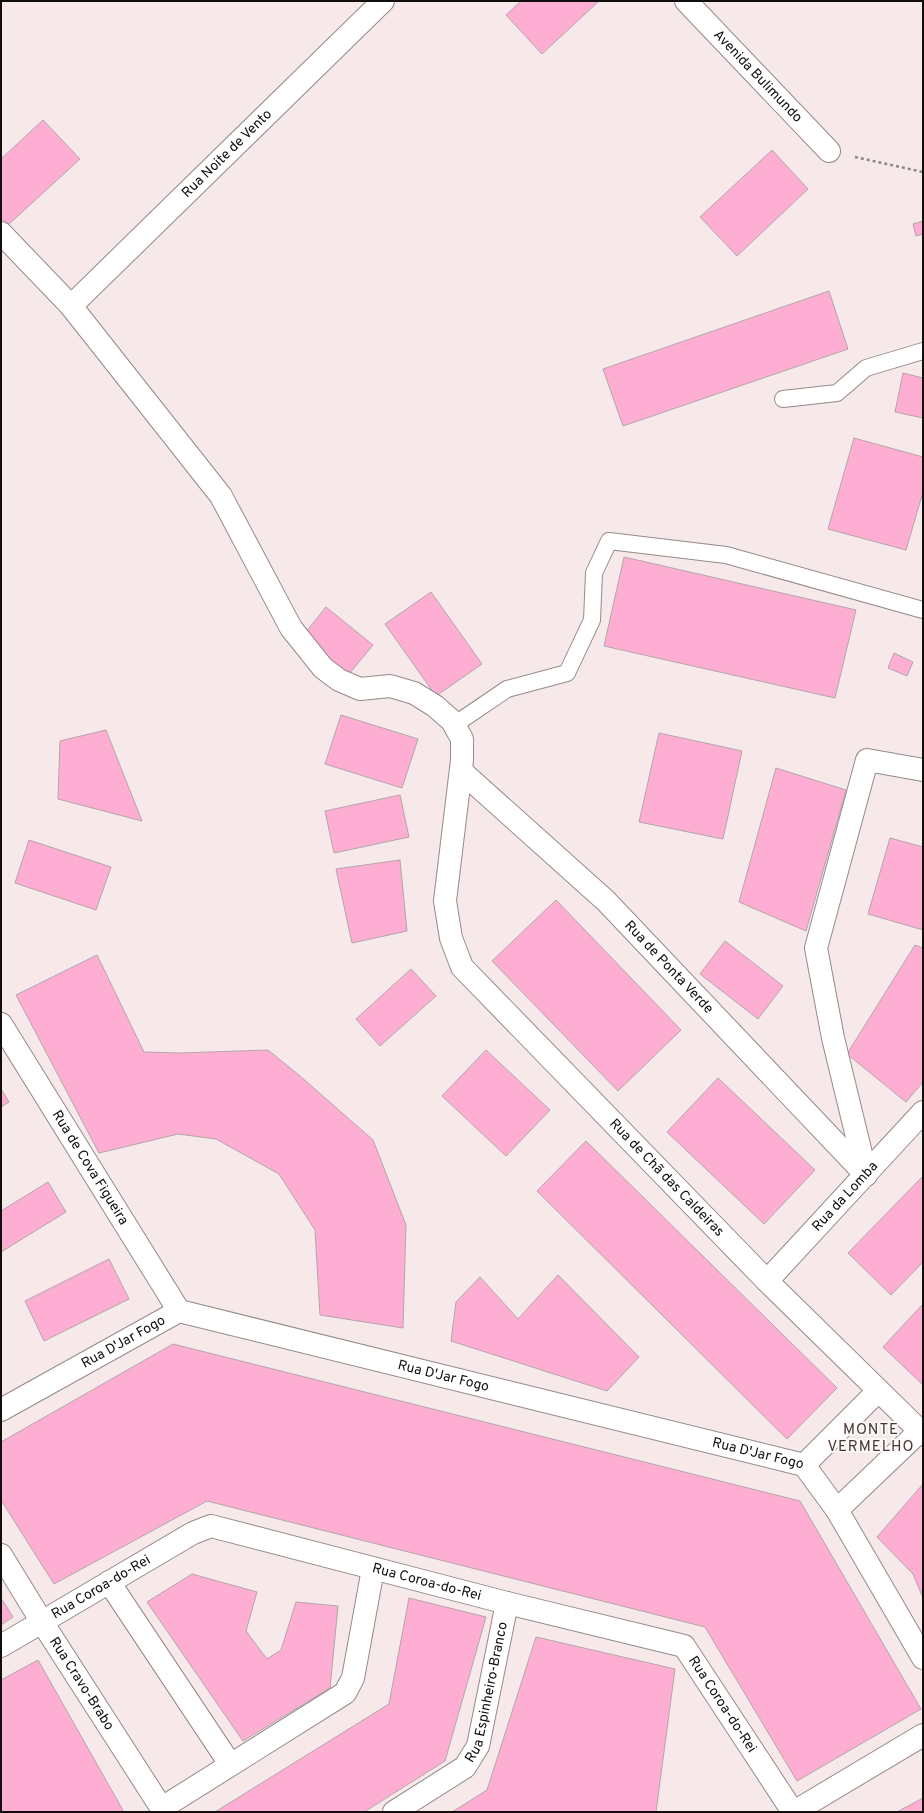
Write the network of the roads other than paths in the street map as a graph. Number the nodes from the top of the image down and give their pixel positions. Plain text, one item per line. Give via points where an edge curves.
1 (383, 1) edge
2 (686, 1) edge
3 (829, 151) road end
4 (1, 233) edge
5 (71, 306) junction
6 (923, 351) edge
7 (783, 399) dead end
8 (923, 610) edge
9 (454, 725) junction
10 (923, 770) edge
11 (461, 771) junction
12 (1, 1024) edge
13 (923, 1112) edge
14 (866, 1175) junction
15 (767, 1281) junction
16 (179, 1311) junction
17 (878, 1391) junction
18 (1, 1410) edge
19 (922, 1431) edge
20 (804, 1465) junction
21 (837, 1510) junction
22 (1, 1555) edge
23 (373, 1569) junction
24 (110, 1582) junction
25 (507, 1603) junction
26 (42, 1622) junction
27 (1, 1646) edge
28 (923, 1658) edge
29 (923, 1736) edge
30 (230, 1764) junction
31 (163, 1810) edge
32 (394, 1812) edge
33 (793, 1812) edge

1 - 5 street, Rua Noite de Vento
2 - 3 street, Avenida Bulimundo
4 - 5 street
5 - 9 street via 221,496 291,628 323,668 339,680 360,689 390,686 414,693 435,706
6 - 7 lane via 866,368 837,393
8 - 9 lane via 726,555 609,541 594,572 592,620 567,673 506,689
9 - 11 street, Rua de Chã das Caldeiras via 462,739
10 - 14 street via 867,760 816,948 833,1038
11 - 14 street, Rua de Ponta Verde via 606,901
11 - 15 street, Rua de Chã das Caldeiras via 446,901 451,938 462,967
12 - 16 street, Rua de Cova Figueira
13 - 14 street, Rua da Lomba
14 - 15 street, Rua da Lomba
15 - 17 street, Rua de Chã das Caldeiras
16 - 18 street, Rua D'Jar Fogo
16 - 20 street, Rua D'Jar Fogo
17 - 19 street, Rua de Chã das Caldeiras
17 - 20 street, Rua D'Jar Fogo
19 - 21 street
20 - 21 street
21 - 28 street
22 - 26 street, Rua Cravo-Brabo
23 - 24 street, Rua Coroa-do-Rei via 211,1526 193,1533
23 - 25 street, Rua Coroa-do-Rei
23 - 30 street via 353,1678 345,1693
24 - 26 street, Rua Coroa-do-Rei
24 - 30 street
25 - 32 street, Rua Espinheiro-Branco via 478,1746 465,1767
25 - 33 street, Rua Coroa-do-Rei via 684,1646
26 - 27 street, Rua Coroa-do-Rei
26 - 31 street, Rua Cravo-Brabo
29 - 33 street
30 - 31 street

